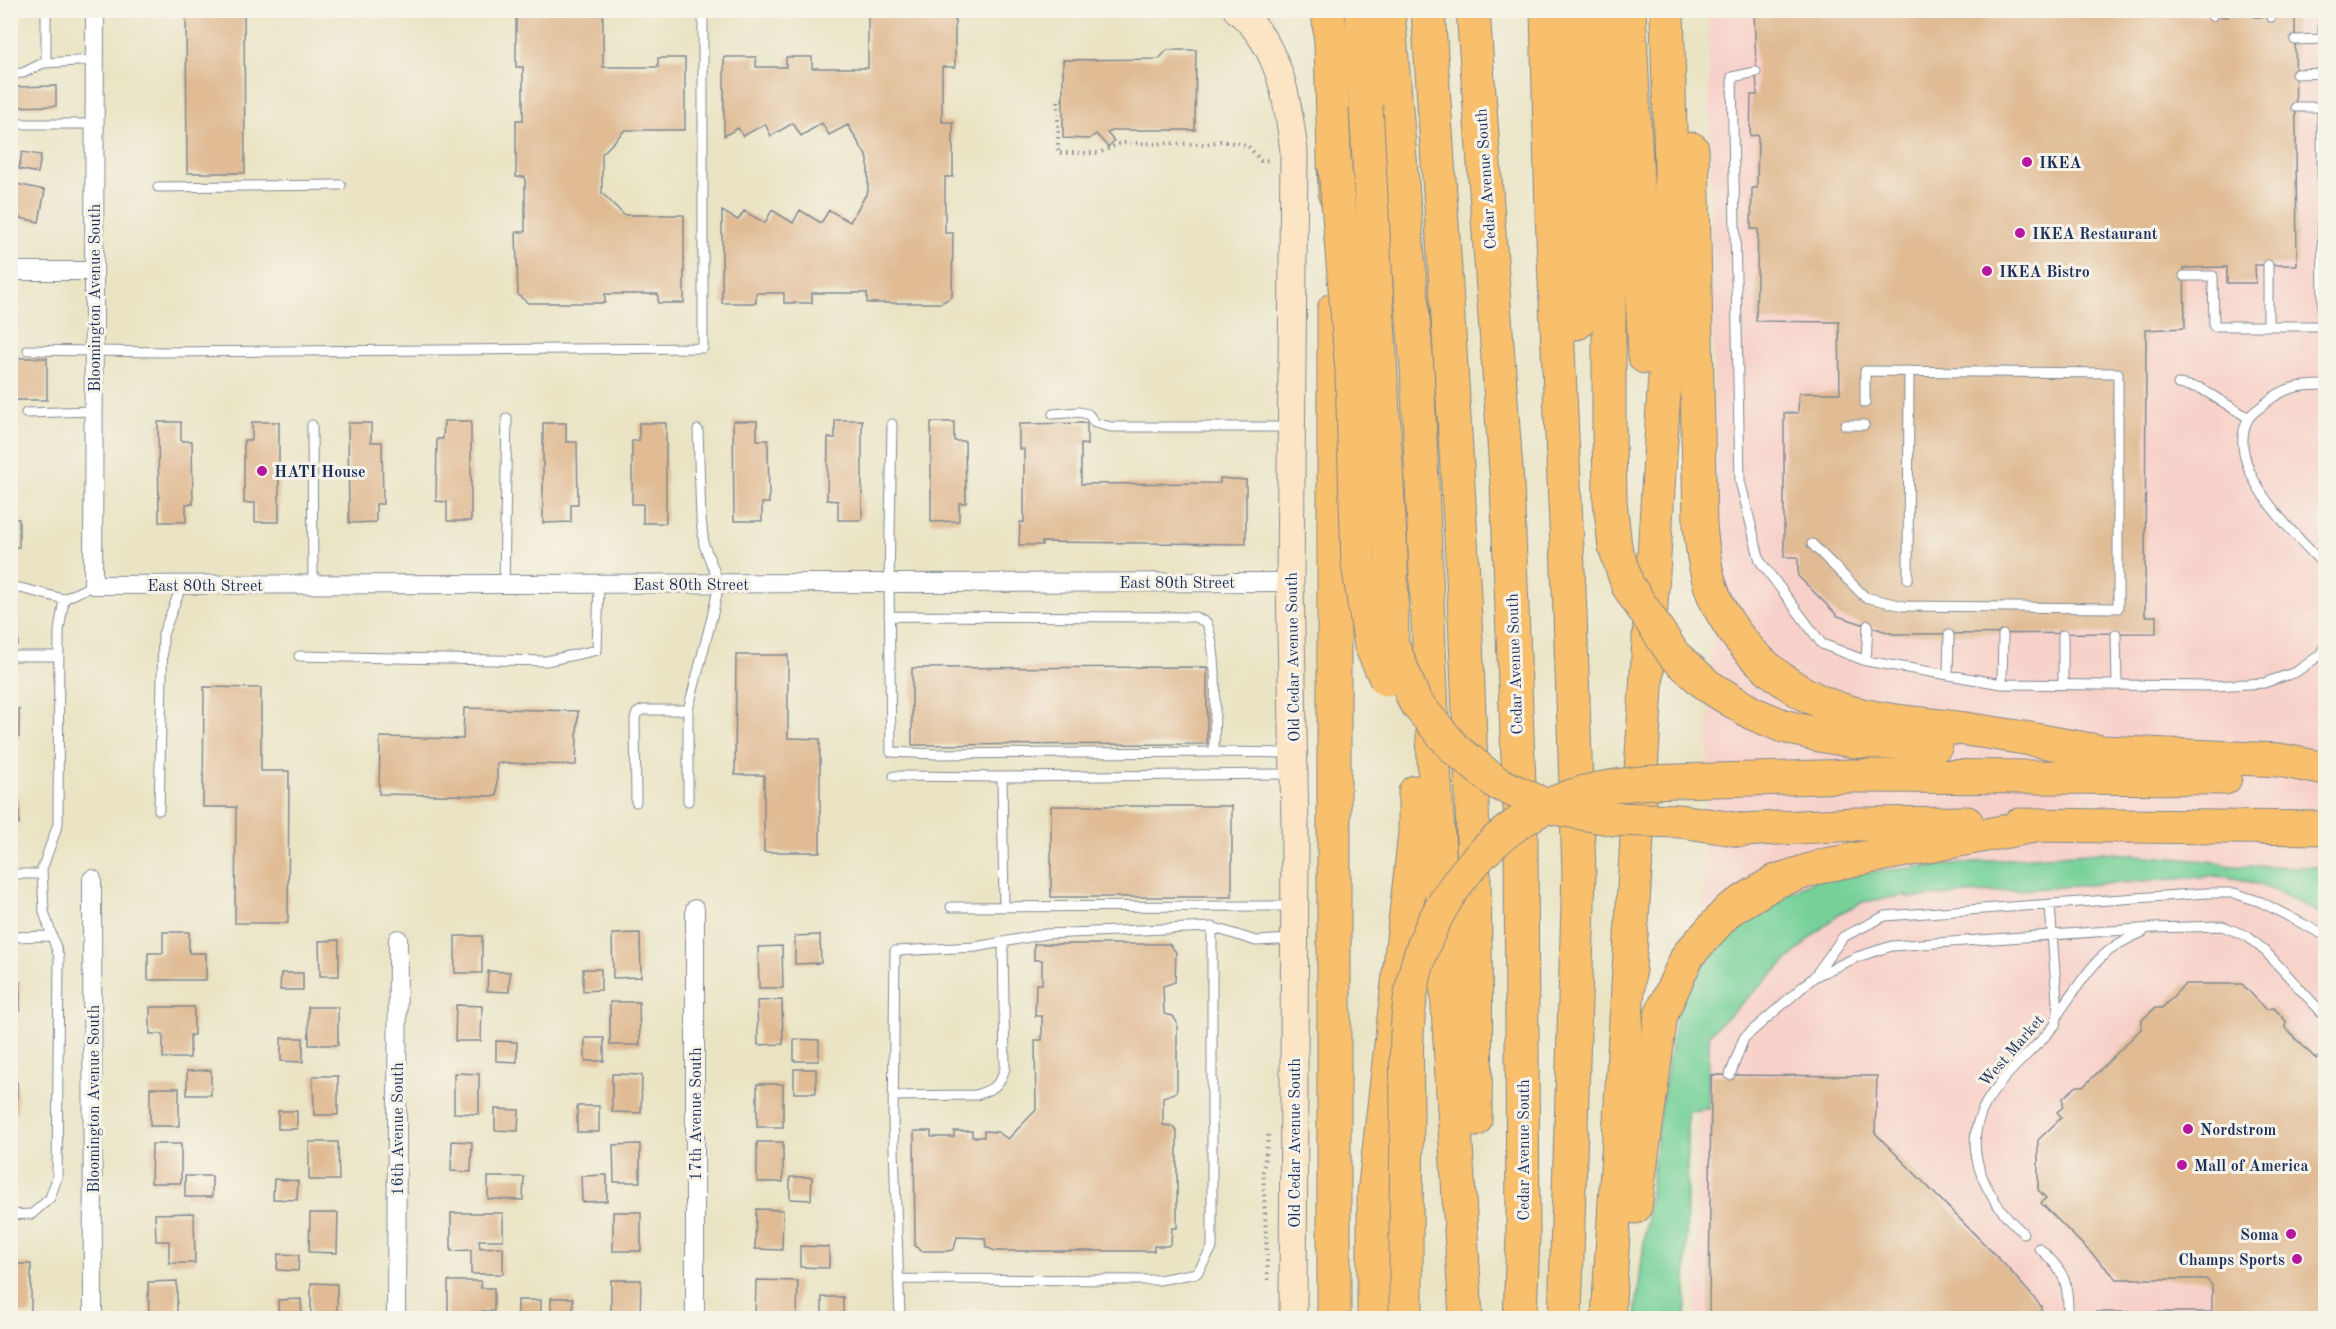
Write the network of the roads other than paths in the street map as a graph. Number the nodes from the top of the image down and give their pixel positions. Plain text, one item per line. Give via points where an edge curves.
1 (46, 10) edge
2 (96, 10) edge
3 (703, 10) edge
4 (1237, 10) edge
5 (1328, 10) edge
6 (1362, 10) edge
7 (1388, 10) edge
8 (1428, 10) edge
9 (1473, 10) edge
10 (1546, 10) edge
11 (1577, 10) edge
12 (1609, 10) edge
13 (1629, 10) edge
14 (1667, 10) edge
15 (1681, 10) edge
16 (2323, 10) edge
17 (2295, 40) dead end
18 (95, 60) junction
19 (46, 63) junction
20 (1756, 72) dead end
21 (2325, 73) edge
22 (10, 74) edge
23 (2296, 74) dead end
24 (2296, 106) dead end
25 (10, 124) edge
26 (95, 124) junction
27 (1335, 167) junction
28 (341, 185) dead end
29 (158, 187) dead end
30 (2268, 265) dead end
31 (10, 271) edge
32 (94, 271) junction
33 (2184, 276) dead end
34 (2268, 327) junction
35 (28, 350) dead end
36 (94, 351) junction
37 (1417, 368) junction
38 (1909, 371) junction
39 (2178, 384) dead end
40 (2325, 385) edge
41 (1865, 404) dead end
42 (93, 411) junction
43 (26, 413) dead end
44 (1053, 414) dead end
45 (507, 418) dead end
46 (2249, 418) junction
47 (892, 424) dead end
48 (312, 425) dead end
49 (1845, 425) dead end
50 (1864, 425) dead end
51 (1291, 427) junction
52 (698, 430) dead end
53 (1812, 544) dead end
54 (2325, 567) edge
55 (1908, 579) dead end
56 (1290, 582) junction
57 (889, 583) junction
58 (313, 584) junction
59 (504, 584) junction
60 (599, 584) junction
61 (719, 584) junction
62 (93, 585) junction
63 (182, 585) junction
64 (10, 588) edge
65 (64, 599) junction
66 (1570, 613) junction
67 (889, 616) junction
68 (1868, 625) dead end
69 (1949, 634) dead end
70 (2003, 634) dead end
71 (2063, 634) dead end
72 (2116, 634) dead end
73 (2325, 644) edge
74 (1649, 653) junction
75 (10, 656) edge
76 (59, 656) junction
77 (300, 656) dead end
78 (1866, 662) junction
79 (1948, 675) junction
80 (2002, 684) junction
81 (2063, 684) junction
82 (2117, 685) junction
83 (688, 710) junction
84 (1214, 752) junction
85 (2102, 752) junction
86 (1294, 764) junction
87 (2323, 768) edge
88 (894, 776) dead end
89 (1002, 777) junction
90 (688, 801) dead end
91 (636, 802) dead end
92 (159, 810) dead end
93 (2040, 825) junction
94 (2325, 828) edge
95 (1741, 830) junction
96 (10, 874) edge
97 (42, 874) junction
98 (92, 879) dead end
99 (1295, 906) junction
100 (2050, 906) junction
101 (951, 907) dead end
102 (1004, 907) junction
103 (695, 909) dead end
104 (1212, 927) junction
105 (2154, 928) junction
106 (2051, 935) junction
107 (52, 936) junction
108 (2325, 936) edge
109 (10, 937) edge
110 (398, 939) dead end
111 (1295, 939) junction
112 (1003, 943) junction
113 (1814, 977) junction
114 (2058, 1014) junction
115 (2325, 1017) edge
116 (1730, 1076) dead end
117 (893, 1096) junction
118 (10, 1215) edge
119 (2023, 1233) dead end
120 (2039, 1248) dead end
121 (900, 1279) junction
122 (1609, 1310) edge
123 (93, 1318) edge
124 (396, 1318) edge
125 (695, 1318) edge
126 (900, 1318) edge
127 (1293, 1318) edge
128 (1334, 1318) edge
129 (1374, 1318) edge
130 (1406, 1318) edge
131 (1466, 1318) edge
132 (1472, 1318) edge
133 (1520, 1318) edge
134 (1565, 1318) edge
135 (2067, 1318) edge

1 - 19 lane
2 - 18 street, Bloomington Avenue South
3 - 36 lane via 703,348
4 - 51 street, Old Cedar Avenue South via 1264,41 1279,70 1288,104 1294,151
5 - 27 highway
6 - 95 highway, bridge via 1392,644 1415,702 1454,748 1497,783 1549,807 1614,819 1680,821
7 - 37 highway
8 - 132 highway via 1459,486 1472,829
9 - 133 highway, Cedar Avenue South via 1507,484 1521,834
10 - 66 highway
11 - 66 highway via 1581,133
12 - 85 highway, bridge via 1611,512 1615,547 1628,586 1674,655 1708,686 1752,713 1783,726 1854,741
13 - 74 highway via 1646,373
14 - 74 highway via 1671,183
15 - 85 highway via 1693,173 1700,524 1716,601 1731,627 1757,658 1782,680 1814,699 1882,718
16 - 17 lane via 2323,39
18 - 19 lane
18 - 26 street, Bloomington Avenue South
19 - 22 lane
20 - 78 lane via 1732,77 1740,481 1760,561 1822,644
21 - 23 lane
24 - 34 lane via 2322,106 2323,327
25 - 26 lane
26 - 32 street, Bloomington Avenue South
27 - 95 highway, bridge via 1352,372 1358,564 1371,646 1399,708 1442,763 1491,799 1553,825 1613,834
27 - 128 highway
28 - 29 lane
30 - 34 lane
31 - 32 street
32 - 36 street, Bloomington Avenue South
33 - 34 lane via 2213,276 2214,327
35 - 36 lane
36 - 42 street, Bloomington Avenue South
37 - 129 highway via 1415,834 1374,1194
37 - 131 highway via 1435,794
38 - 41 lane via 1865,370
38 - 53 lane via 2118,373 2118,608 1903,606 1865,597
38 - 55 lane
39 - 46 lane via 2200,388
40 - 46 lane via 2300,385 2275,394
42 - 43 lane
42 - 62 street, Bloomington Avenue South
44 - 51 lane via 1088,414 1095,423 1111,427
45 - 59 lane
46 - 54 lane via 2243,444 2249,471 2275,514
47 - 57 lane
48 - 58 lane
49 - 50 lane
51 - 56 street, Old Cedar Avenue South
52 - 61 lane via 704,545
56 - 57 street, East 80th Street
56 - 86 street, Old Cedar Avenue South
57 - 61 street, East 80th Street
57 - 67 lane
58 - 59 street, East 80th Street
58 - 63 street, East 80th Street
59 - 60 street, East 80th Street
60 - 61 street, East 80th Street
60 - 77 lane via 597,650 546,661
61 - 83 lane
62 - 63 street, East 80th Street
62 - 65 lane
63 - 92 lane via 163,634
64 - 65 lane
65 - 76 lane
66 - 134 highway via 1579,872
67 - 84 lane via 1195,617 1207,623 1210,634
67 - 84 lane via 891,752
68 - 78 lane
69 - 79 lane
70 - 80 lane
71 - 81 lane
72 - 82 lane
73 - 82 lane via 2320,655 2296,672 2264,683
74 - 122 highway
75 - 76 lane
76 - 97 lane via 58,824
78 - 79 lane
79 - 80 lane
80 - 81 lane
81 - 82 lane
83 - 90 lane
83 - 91 lane via 638,713
84 - 86 lane
85 - 87 highway via 2279,760
86 - 89 lane
86 - 99 street, Old Cedar Avenue South
87 - 130 highway, bridge via 2278,777 1851,776 1678,781 1585,792 1528,817 1487,850 1458,881 1422,948 1412,989 1407,1063
88 - 89 lane
89 - 102 lane
93 - 94 highway
93 - 95 highway via 1902,824
93 - 122 highway via 1826,865 1776,881 1729,910 1688,955 1661,1015 1632,1235
96 - 97 lane
97 - 107 lane via 44,912
98 - 123 street, Bloomington Avenue South
99 - 102 lane
99 - 111 street, Old Cedar Avenue South
100 - 106 lane
100 - 108 lane via 2206,892 2235,893 2261,902
100 - 113 lane via 1886,916 1843,937
101 - 102 lane
103 - 125 street, 17th Avenue South
104 - 111 lane via 1256,941
104 - 112 lane via 1046,934
104 - 121 lane via 1212,1248 1197,1273 1159,1280
105 - 106 lane
105 - 114 lane, West Market via 2105,952
105 - 115 lane via 2222,927 2247,936
106 - 113 lane via 1892,946
106 - 114 lane
107 - 109 lane
107 - 118 lane via 59,957 57,1178 50,1198 32,1214
110 - 124 street, 16th Avenue South
111 - 127 street, Old Cedar Avenue South
112 - 117 lane via 1005,1068 1001,1082 975,1095
112 - 117 lane via 895,951
113 - 116 lane via 1744,1038
114 - 119 lane, West Market via 2055,1025 1996,1088 1978,1122 1975,1145 1985,1188
117 - 121 lane
120 - 135 lane via 2067,1284
121 - 126 lane

